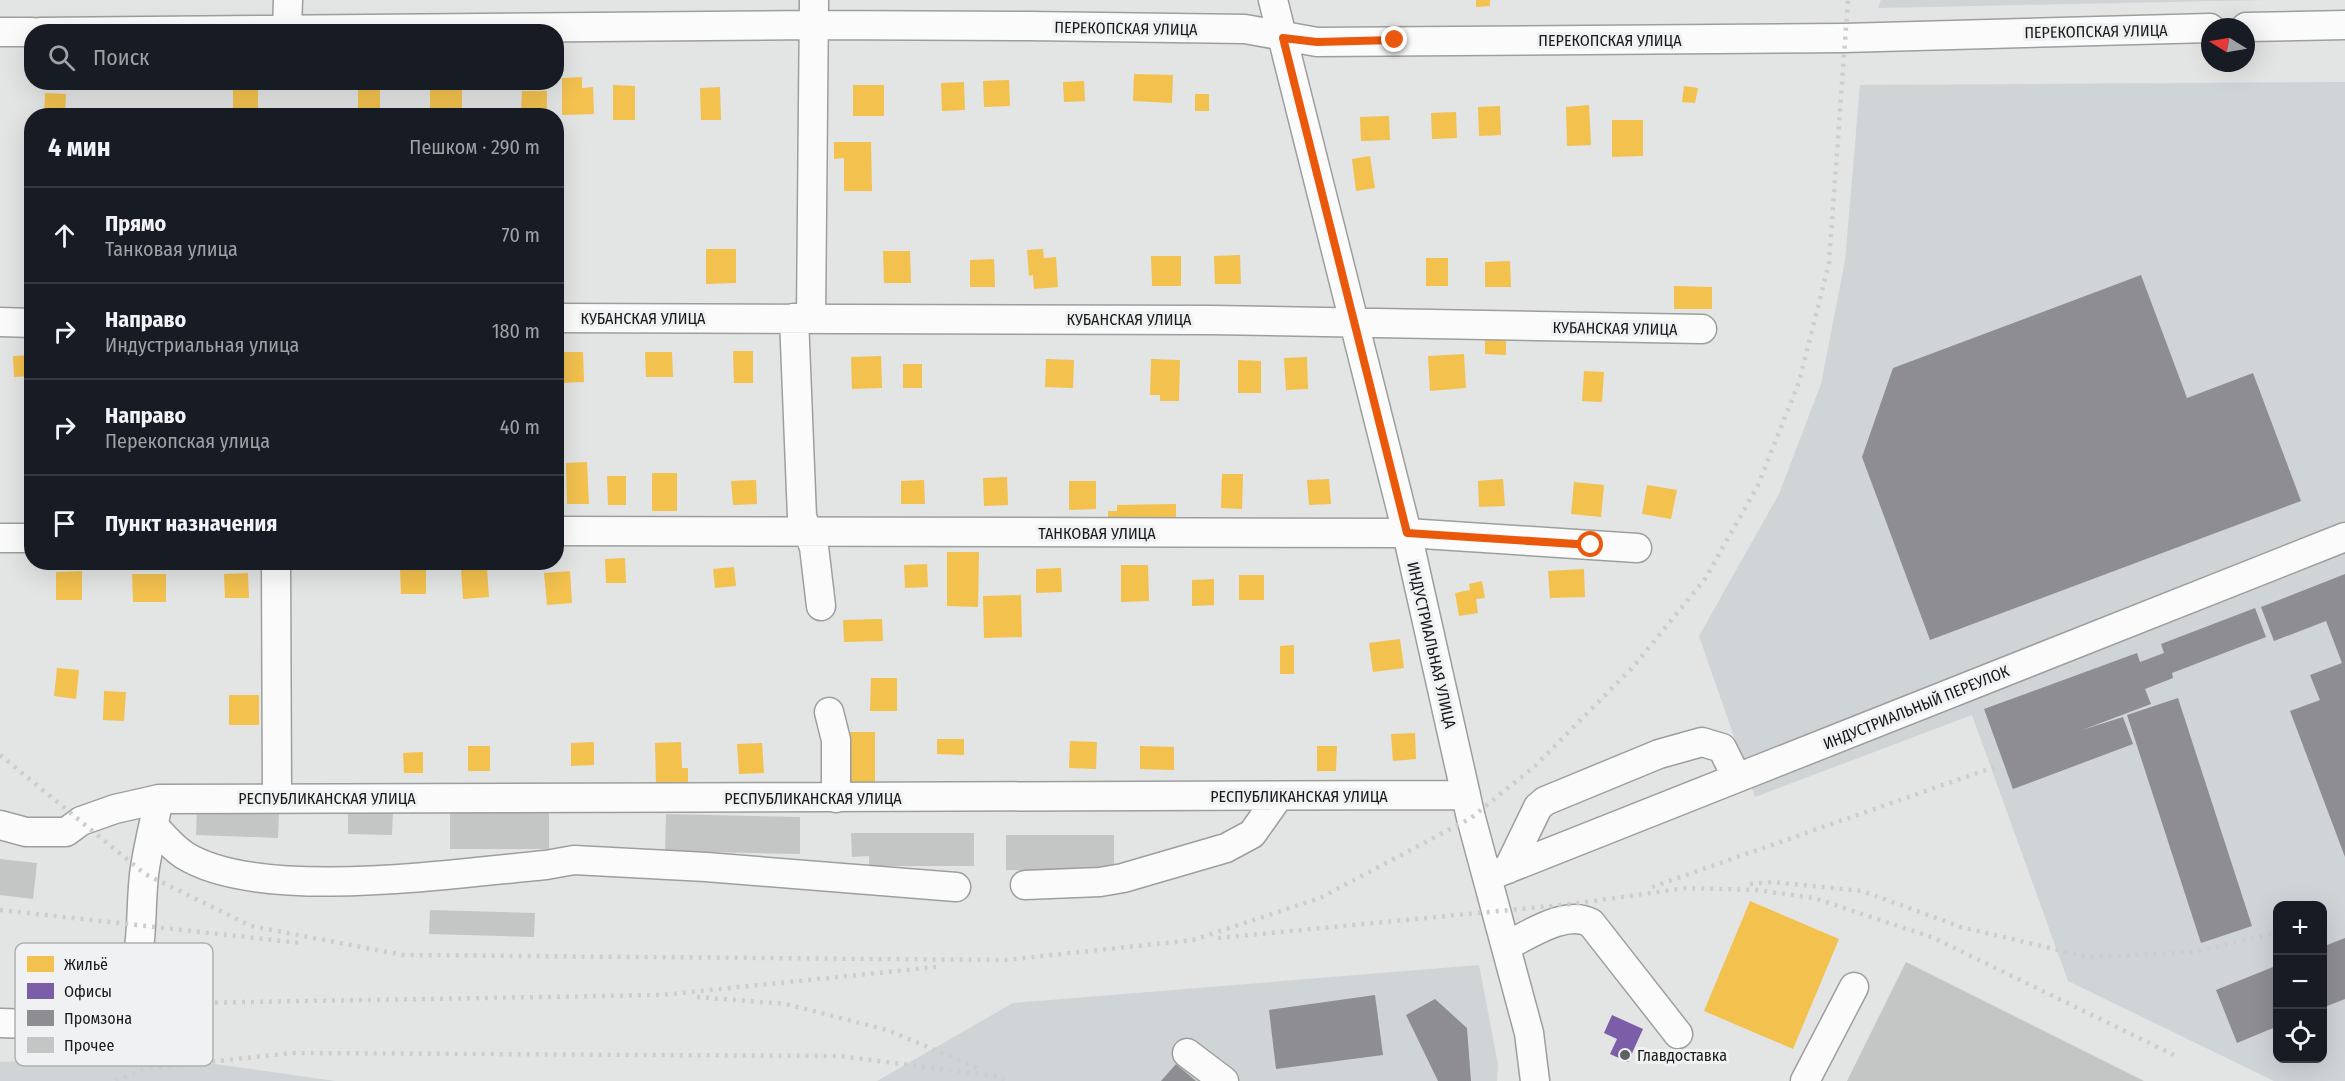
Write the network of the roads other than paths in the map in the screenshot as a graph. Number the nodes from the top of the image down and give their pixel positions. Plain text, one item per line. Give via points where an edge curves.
1 (288, 0) edge
2 (1273, 0) edge
3 (814, 13) edge
4 (287, 24) edge
5 (473, 24) edge
6 (2345, 25) edge
7 (2255, 27) edge
8 (2201, 28) edge
9 (0, 32) edge
10 (24, 32) edge
11 (1283, 38) junction
12 (564, 318) edge
13 (803, 318) junction
14 (0, 322) edge
15 (24, 323) edge
16 (1356, 324) junction
17 (1702, 329) dead end
18 (564, 531) edge
19 (807, 533) junction
20 (1407, 533) junction
21 (2345, 537) edge
22 (0, 538) edge
23 (24, 538) edge
24 (1637, 548) dead end
25 (276, 570) edge
26 (822, 606) dead end
27 (829, 711) dead end
28 (1737, 778) junction
29 (1466, 795) junction
30 (1279, 796) junction
31 (277, 797) junction
32 (836, 798) junction
33 (156, 812) junction
34 (0, 825) edge
35 (1498, 873) junction
36 (1025, 885) dead end
37 (957, 887) dead end
38 (140, 943) edge
39 (1506, 946) junction
40 (1854, 987) dead end
41 (1678, 1034) dead end
42 (1187, 1053) dead end
43 (1224, 1081) edge
44 (1535, 1081) edge
45 (1805, 1081) edge

1 - 4 street
2 - 11 street, ИНДУСТРИАЛЬНАЯ УЛИЦА
3 - 5 street, ПЕРЕКОПСКАЯ УЛИЦА
3 - 11 street, ПЕРЕКОПСКАЯ УЛИЦА via 1245,29
3 - 13 street
6 - 7 street
8 - 11 street, ПЕРЕКОПСКАЯ УЛИЦА via 1833,38 1317,42
9 - 10 street
11 - 16 street, ИНДУСТРИАЛЬНАЯ УЛИЦА
12 - 13 street, КУБАНСКАЯ УЛИЦА
13 - 16 street, КУБАНСКАЯ УЛИЦА
13 - 19 street via 798,477
14 - 15 street
16 - 17 street, КУБАНСКАЯ УЛИЦА
16 - 20 street, ИНДУСТРИАЛЬНАЯ УЛИЦА
18 - 19 street, ТАНКОВАЯ УЛИЦА
19 - 20 street, ТАНКОВАЯ УЛИЦА
19 - 26 street via 814,547
20 - 24 street, ТАНКОВАЯ УЛИЦА
20 - 29 street, ИНДУСТРИАЛЬНАЯ УЛИЦА
21 - 28 street, ИНДУСТРИАЛЬНЫЙ ПЕРЕУЛОК
22 - 23 street
25 - 31 street
27 - 32 street via 836,740
28 - 35 street, ИНДУСТРИАЛЬНЫЙ ПЕРЕУЛОК
28 - 35 street via 1722,748 1712,743 1702,742 1659,754 1545,801
29 - 30 street, РЕСПУБЛИКАНСКАЯ УЛИЦА
29 - 35 street, ИНДУСТРИАЛЬНАЯ УЛИЦА
30 - 32 street, РЕСПУБЛИКАНСКАЯ УЛИЦА
30 - 36 street via 1252,834 1226,848 1123,878
31 - 32 street, РЕСПУБЛИКАНСКАЯ УЛИЦА
31 - 33 street, РЕСПУБЛИКАНСКАЯ УЛИЦА
33 - 34 street, РЕСПУБЛИКАНСКАЯ УЛИЦА via 104,813 81,821 66,832 26,832
33 - 37 street via 182,854 193,860 230,872 281,879 359,882 574,860
33 - 38 street via 145,873
35 - 39 street, ИНДУСТРИАЛЬНАЯ УЛИЦА
39 - 41 street via 1552,924 1583,919 1591,923
39 - 44 street, ИНДУСТРИАЛЬНАЯ УЛИЦА via 1529,1033
40 - 45 street
42 - 43 street

